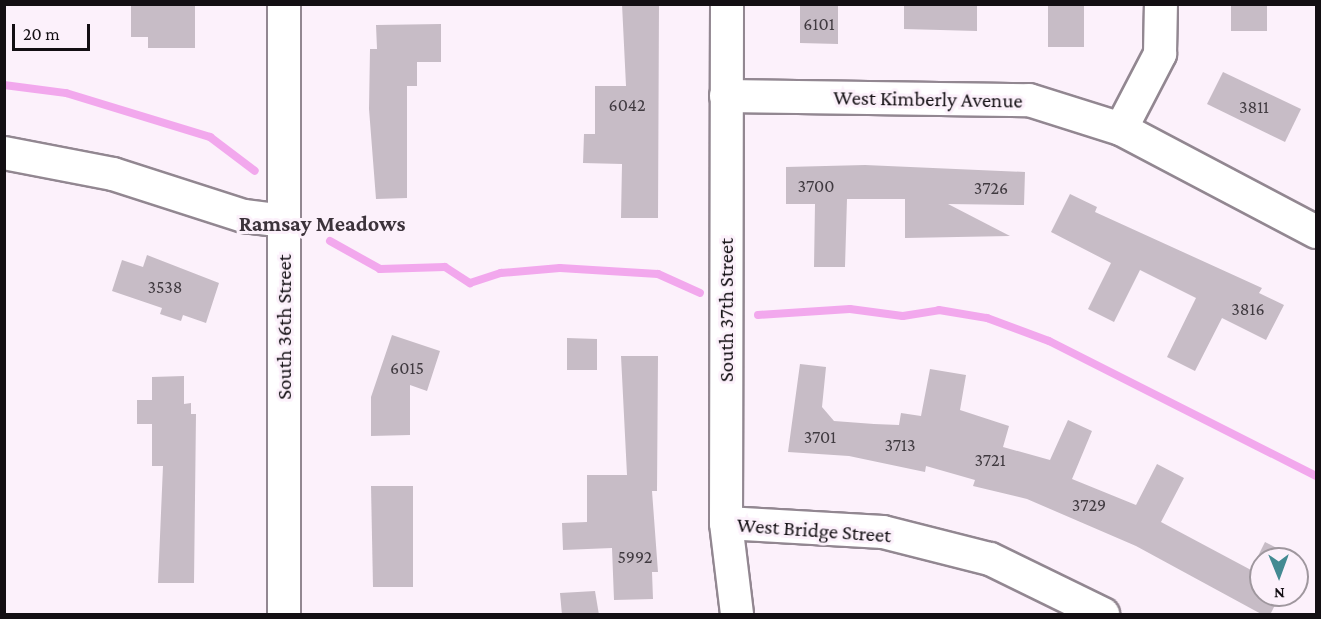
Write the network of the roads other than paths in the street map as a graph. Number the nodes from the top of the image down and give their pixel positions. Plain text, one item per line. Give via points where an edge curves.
1 (284, 4) edge
2 (726, 4) edge
3 (1161, 4) edge
4 (726, 96) junction
5 (1121, 129) junction
6 (4, 153) edge
7 (284, 221) junction
8 (1317, 232) edge
9 (726, 524) junction
10 (284, 615) edge
11 (737, 615) edge
12 (1103, 615) edge

1 - 7 street, South 36th Street
2 - 4 street, South 37th Street
3 - 5 street via 1160,54
4 - 5 street, West Kimberly Avenue via 1029,100
4 - 9 street, South 37th Street
5 - 8 street, West Kimberly Avenue
6 - 7 street via 113,174 244,216
7 - 10 street, South 36th Street
9 - 11 street, South 37th Street
9 - 12 street, West Bridge Street via 883,532 990,559

